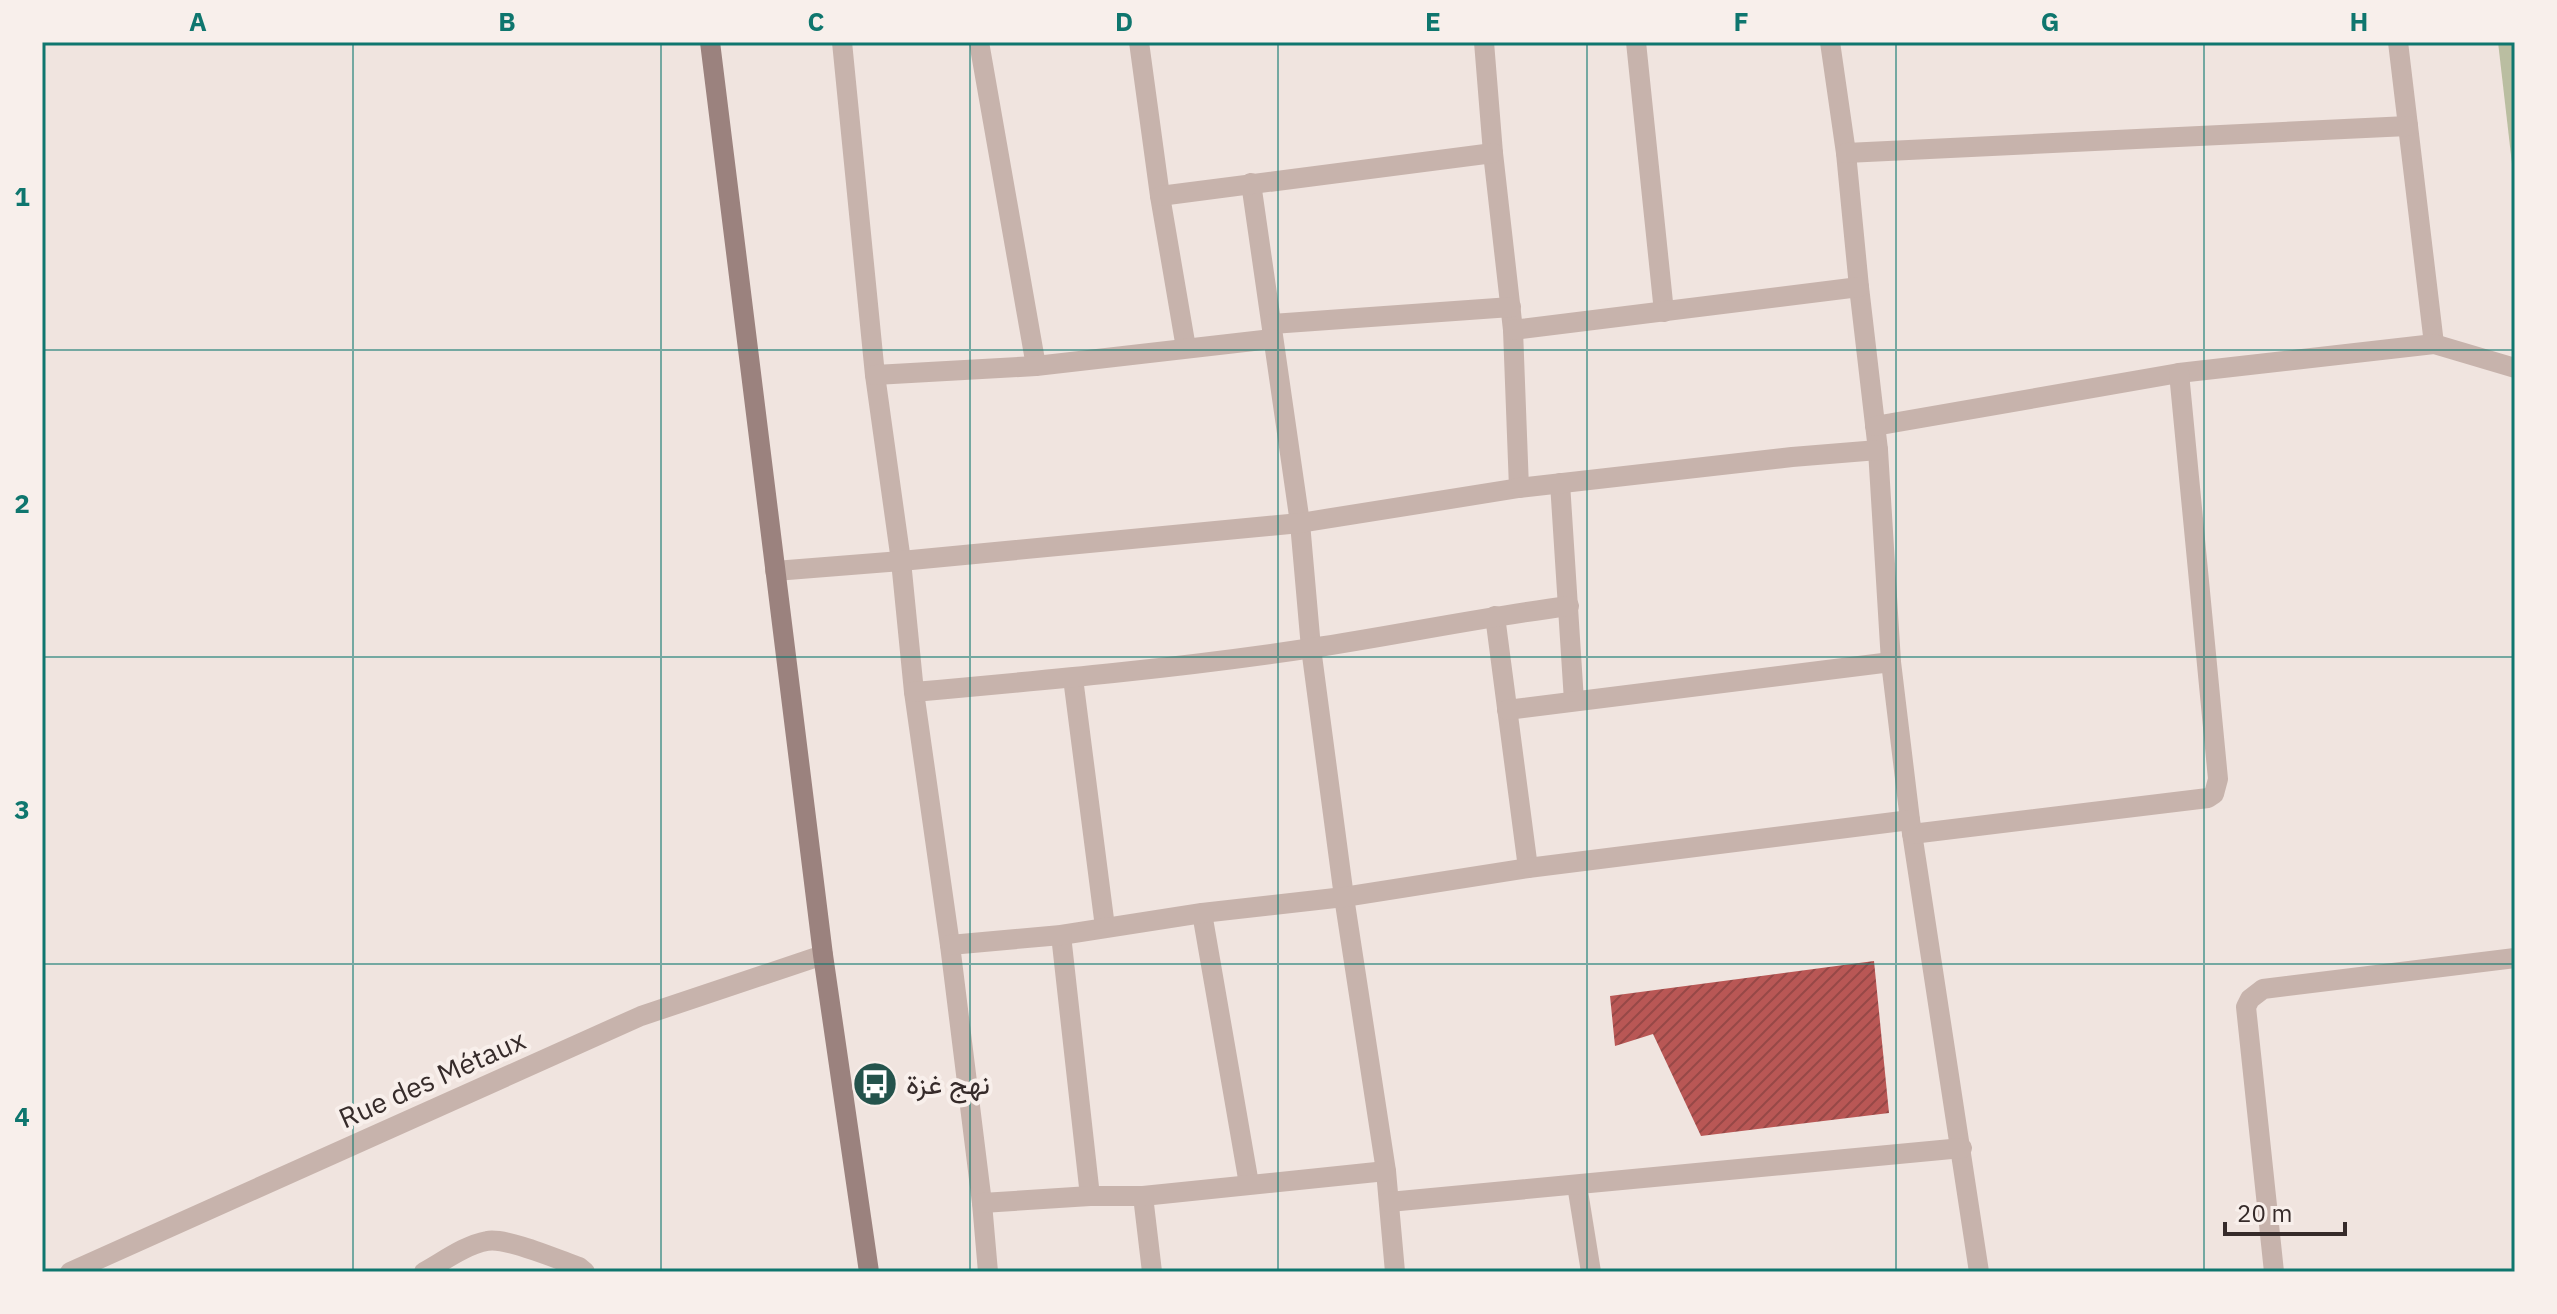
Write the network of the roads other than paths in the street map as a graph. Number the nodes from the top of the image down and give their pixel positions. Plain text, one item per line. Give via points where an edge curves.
1 (710, 42) edge
2 (842, 42) edge
3 (979, 42) edge
4 (1139, 42) edge
5 (1484, 42) edge
6 (1636, 42) edge
7 (1830, 42) edge
8 (2398, 42) edge
9 (2408, 126) junction
10 (1493, 153) junction
11 (1846, 153) junction
12 (1251, 183) junction
13 (1160, 196) junction
14 (1859, 287) junction
15 (1511, 307) junction
16 (1664, 312) junction
17 (1513, 330) junction
18 (1272, 332) junction
19 (2434, 344) junction
20 (1186, 348) junction
21 (1036, 366) junction
22 (2515, 368) edge
23 (2179, 373) junction
24 (875, 375) junction
25 (1875, 426) junction
26 (1878, 450) junction
27 (1560, 483) junction
28 (1519, 488) junction
29 (1300, 523) junction
30 (901, 561) junction
31 (775, 571) junction
32 (1569, 606) junction
33 (1495, 616) junction
34 (1311, 648) junction
35 (1891, 662) junction
36 (1073, 678) junction
37 (914, 692) junction
38 (1574, 701) junction
39 (1507, 710) junction
40 (1911, 827) junction
41 (1528, 868) junction
42 (1344, 897) junction
43 (1202, 913) junction
44 (1105, 927) junction
45 (1061, 935) junction
46 (950, 945) junction
47 (823, 955) junction
48 (2515, 958) edge
49 (1962, 1148) junction
50 (1386, 1171) junction
51 (1249, 1184) junction
52 (1577, 1185) junction
53 (1090, 1196) junction
54 (1143, 1196) junction
55 (1389, 1202) junction
56 (982, 1203) junction
57 (70, 1272) edge
58 (424, 1272) edge
59 (585, 1272) edge
60 (869, 1272) edge
61 (988, 1272) edge
62 (1152, 1272) edge
63 (1395, 1272) edge
64 (1591, 1272) edge
65 (1979, 1272) edge
66 (2274, 1272) edge

1 - 31 street
2 - 24 street
3 - 21 street
4 - 13 street
5 - 10 street
6 - 16 street
7 - 11 street
8 - 9 street
9 - 11 street
9 - 19 street
10 - 12 street
10 - 15 street
11 - 14 street
12 - 13 street
12 - 18 street
13 - 20 street
14 - 16 street
14 - 25 street
15 - 17 street
15 - 18 street
16 - 17 street
17 - 28 street
18 - 20 street
18 - 29 street
19 - 22 street
19 - 23 street
20 - 21 street
21 - 24 street
23 - 25 street
23 - 40 street via 2218,779 2214,794
24 - 30 street
25 - 26 street
26 - 27 street
26 - 35 street
27 - 28 street
27 - 32 street
28 - 29 street
29 - 30 street
29 - 34 street
30 - 31 street
30 - 37 street
31 - 47 street
32 - 33 street
32 - 38 street
33 - 34 street
33 - 39 street
34 - 36 street
34 - 42 street
35 - 38 street
35 - 40 street
36 - 37 street
36 - 44 street
37 - 46 street
38 - 39 street
39 - 41 street
40 - 41 street
40 - 49 street
41 - 42 street
42 - 43 street
42 - 50 street
43 - 44 street
43 - 51 street
44 - 45 street
45 - 46 street
45 - 53 street
46 - 56 street
47 - 57 street, Rue des Métaux via 641,1016
47 - 60 street
48 - 66 street via 2263,989 2250,999 2246,1007
49 - 52 street
49 - 65 street
50 - 51 street
50 - 55 street
51 - 54 street
52 - 55 street
52 - 64 street
53 - 54 street
53 - 56 street
54 - 62 street
55 - 63 street
56 - 61 street
58 - 59 street via 491,1240

